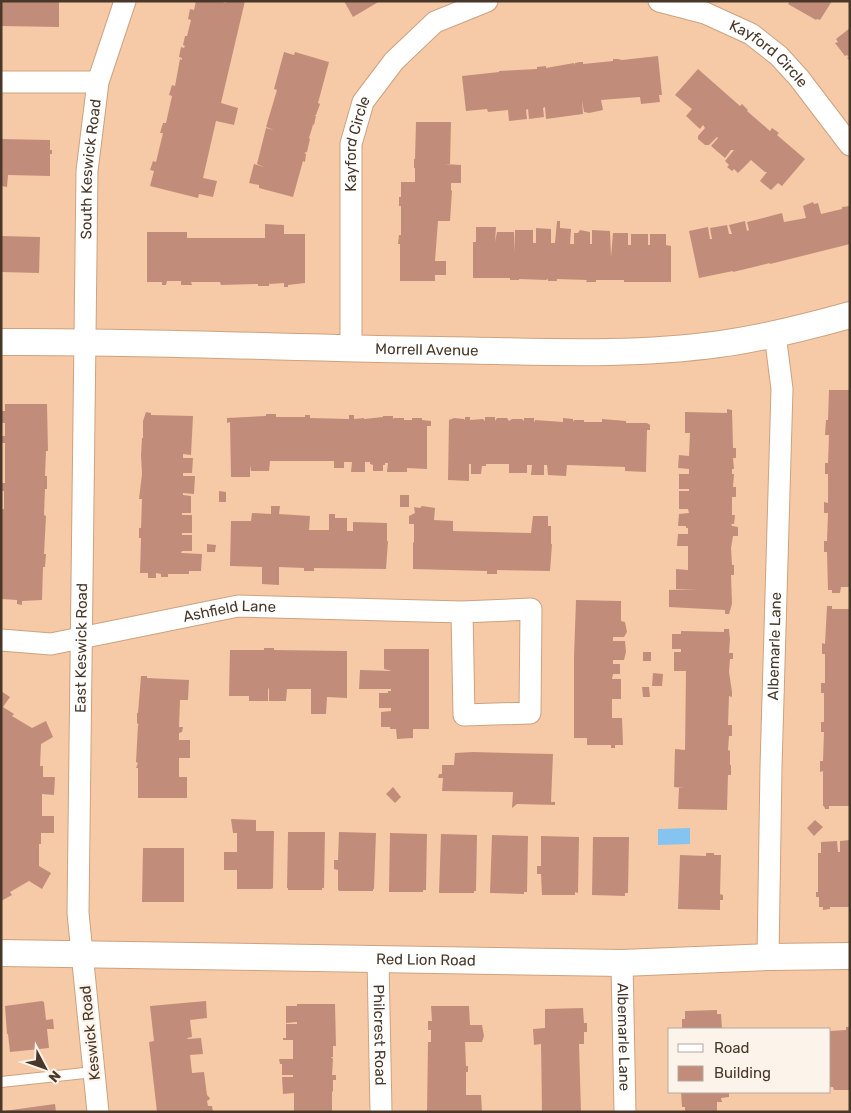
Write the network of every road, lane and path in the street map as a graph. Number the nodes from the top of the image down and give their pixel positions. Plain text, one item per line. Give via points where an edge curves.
1 (125, 1) edge
2 (487, 1) edge
3 (659, 1) edge
4 (1, 82) edge
5 (98, 82) junction
6 (850, 144) edge
7 (850, 314) edge
8 (775, 334) junction
9 (1, 342) edge
10 (86, 342) junction
11 (351, 349) junction
12 (462, 612) junction
13 (83, 638) junction
14 (1, 640) edge
15 (1, 953) edge
16 (82, 954) junction
17 (850, 956) edge
18 (768, 957) junction
19 (378, 959) junction
20 (622, 963) junction
21 (94, 1072) junction
22 (1, 1082) edge
23 (98, 1112) edge
24 (381, 1112) edge
25 (625, 1112) edge

1 - 5 street, South Keswick Road
2 - 11 street, Kayford Circle via 435,22 394,61 363,102 351,144
3 - 6 street, Kayford Circle via 704,13 751,34 779,56 799,78
4 - 5 street
5 - 10 street, South Keswick Road via 88,171
7 - 8 street, Morrell Avenue
8 - 11 street, Morrell Avenue via 662,350
8 - 18 street, Albemarle Lane via 782,389
9 - 10 street, Morrell Avenue
10 - 11 street, Morrell Avenue
10 - 13 street, East Keswick Road
12 - 12 street, Ashfield Lane via 531,609 530,713 464,715
12 - 13 street, Ashfield Lane via 238,606
13 - 14 street, Ashfield Lane via 51,644
13 - 16 street, East Keswick Road via 78,913
15 - 16 street, Red Lion Road
16 - 19 street, Red Lion Road
16 - 21 street, Keswick Road
17 - 18 street, Red Lion Road
18 - 20 street, Red Lion Road
19 - 20 street, Red Lion Road
19 - 24 street, Philcrest Road
20 - 25 street, Albemarle Lane
21 - 22 lane
21 - 23 street, Keswick Road

